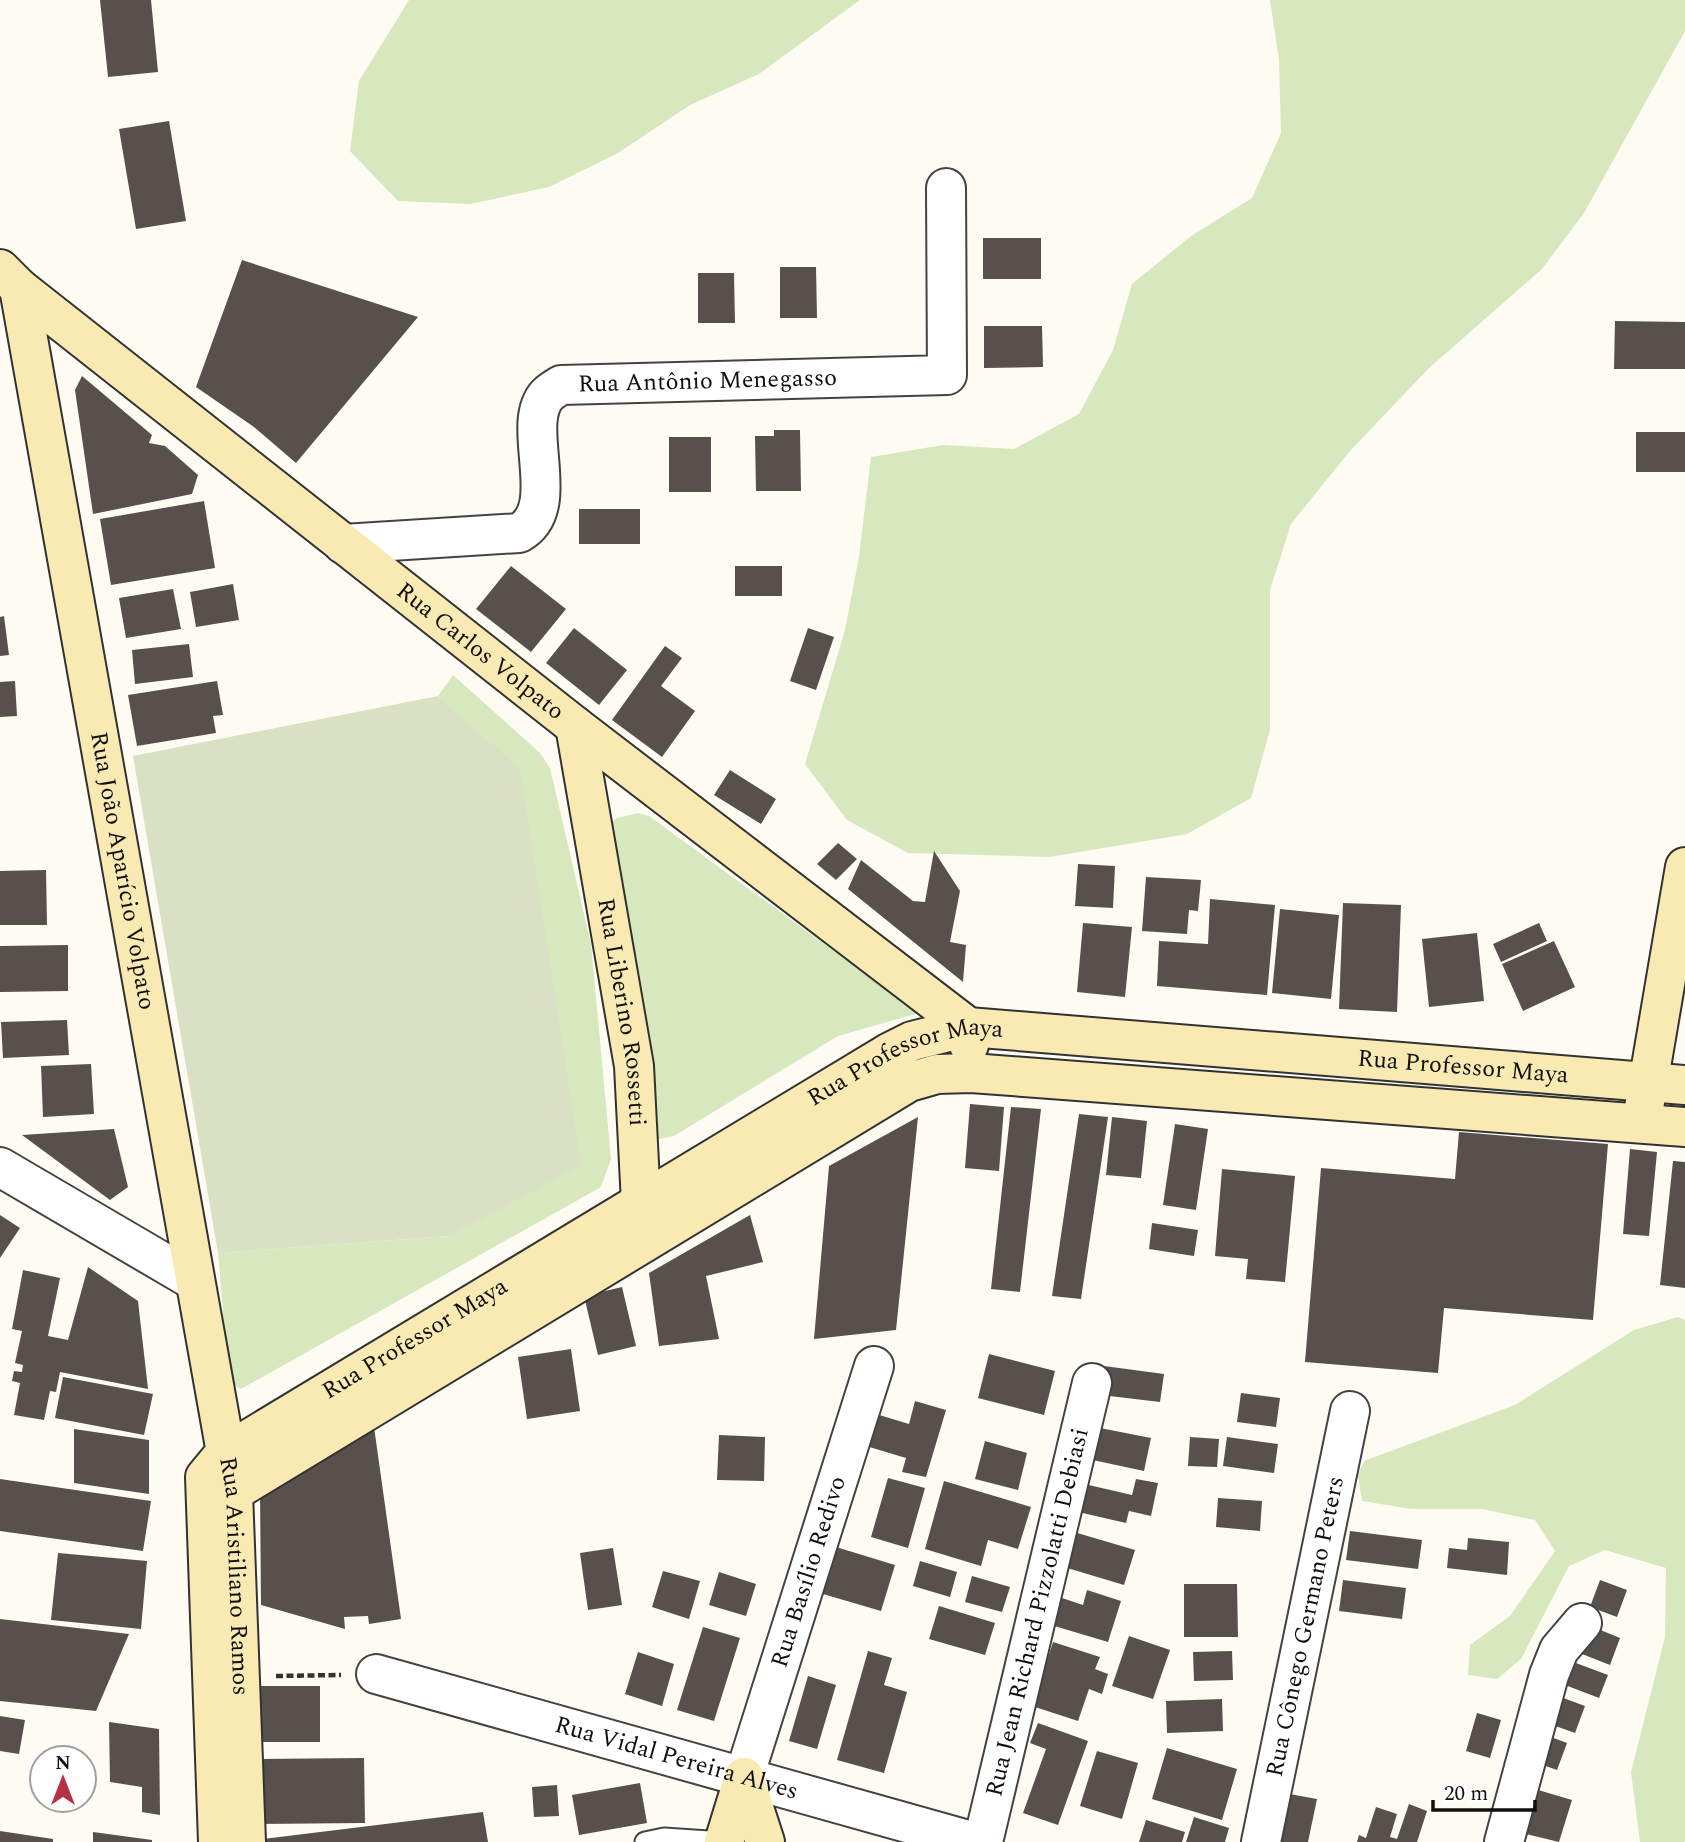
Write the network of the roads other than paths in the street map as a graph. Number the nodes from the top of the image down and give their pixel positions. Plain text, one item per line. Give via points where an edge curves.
1 (946, 188) dead end
2 (10, 279) edge
3 (343, 544) junction
4 (575, 726) junction
5 (657, 790) junction
6 (592, 824) junction
7 (1685, 867) edge
8 (968, 1027) junction
9 (1257, 1051) junction
10 (1438, 1065) junction
11 (971, 1073) junction
12 (1667, 1083) edge
13 (1256, 1095) junction
14 (1436, 1108) junction
15 (1641, 1124) junction
16 (1685, 1127) edge
17 (0, 1167) edge
18 (645, 1221) junction
19 (193, 1280) junction
20 (874, 1366) dead end
21 (1091, 1383) dead end
22 (1350, 1411) dead end
23 (225, 1454) junction
24 (233, 1492) junction
25 (1581, 1623) dead end
26 (376, 1674) road end
27 (226, 1677) junction
28 (744, 1777) junction
29 (218, 1842) edge
30 (246, 1842) edge
31 (645, 1842) edge
32 (724, 1842) edge
33 (765, 1842) edge
34 (975, 1842) edge
35 (983, 1842) edge
36 (1261, 1842) edge
37 (1504, 1842) edge

1 - 3 street, Rua Antônio Menegasso via 947,375 561,385 546,396 539,412 539,507 530,527 519,533
2 - 3 main road, Rua Carlos Volpato
2 - 19 main road, Rua João Aparício Volpato
3 - 4 main road, Rua Carlos Volpato
4 - 5 main road, Rua Carlos Volpato
4 - 6 main road, Rua Liberino Rossetti
5 - 6 main road via 619,797 603,808
5 - 8 main road, Rua Carlos Volpato
6 - 18 main road, Rua Liberino Rossetti via 634,1066
7 - 12 main road
8 - 9 main road, Rua Professor Maya
8 - 11 main road
8 - 18 main road, Rua Professor Maya via 912,1041 890,1052
9 - 10 main road, Rua Professor Maya
9 - 13 main road
10 - 12 main road, Rua Professor Maya
10 - 14 main road
11 - 13 main road, Rua Professor Maya
11 - 18 main road, Rua Professor Maya via 937,1074 909,1082
12 - 15 main road
13 - 14 main road, Rua Professor Maya
14 - 15 main road, Rua Professor Maya
15 - 16 main road, Rua Professor Maya
17 - 19 street
18 - 23 main road, Rua Professor Maya
18 - 24 main road, Rua Professor Maya
19 - 23 main road, Rua João Aparício Volpato
20 - 28 street, Rua Basílio Redivo
21 - 35 street, Rua Jean Richard Pizzolatti Debiasi
22 - 36 street, Rua Cônego Germano Peters
23 - 24 main road, Rua Aristiliano Ramos
23 - 27 main road, Rua Aristiliano Ramos via 205,1478
24 - 27 main road, Rua Aristiliano Ramos
25 - 37 street via 1559,1650 1549,1675
26 - 28 street, Rua Vidal Pereira Alves
27 - 29 main road, Rua Aristiliano Ramos
27 - 30 main road, Rua Aristiliano Ramos
28 - 32 main road
28 - 33 main road
28 - 34 street, Rua Vidal Pereira Alves
31 - 32 lane via 664,1838

